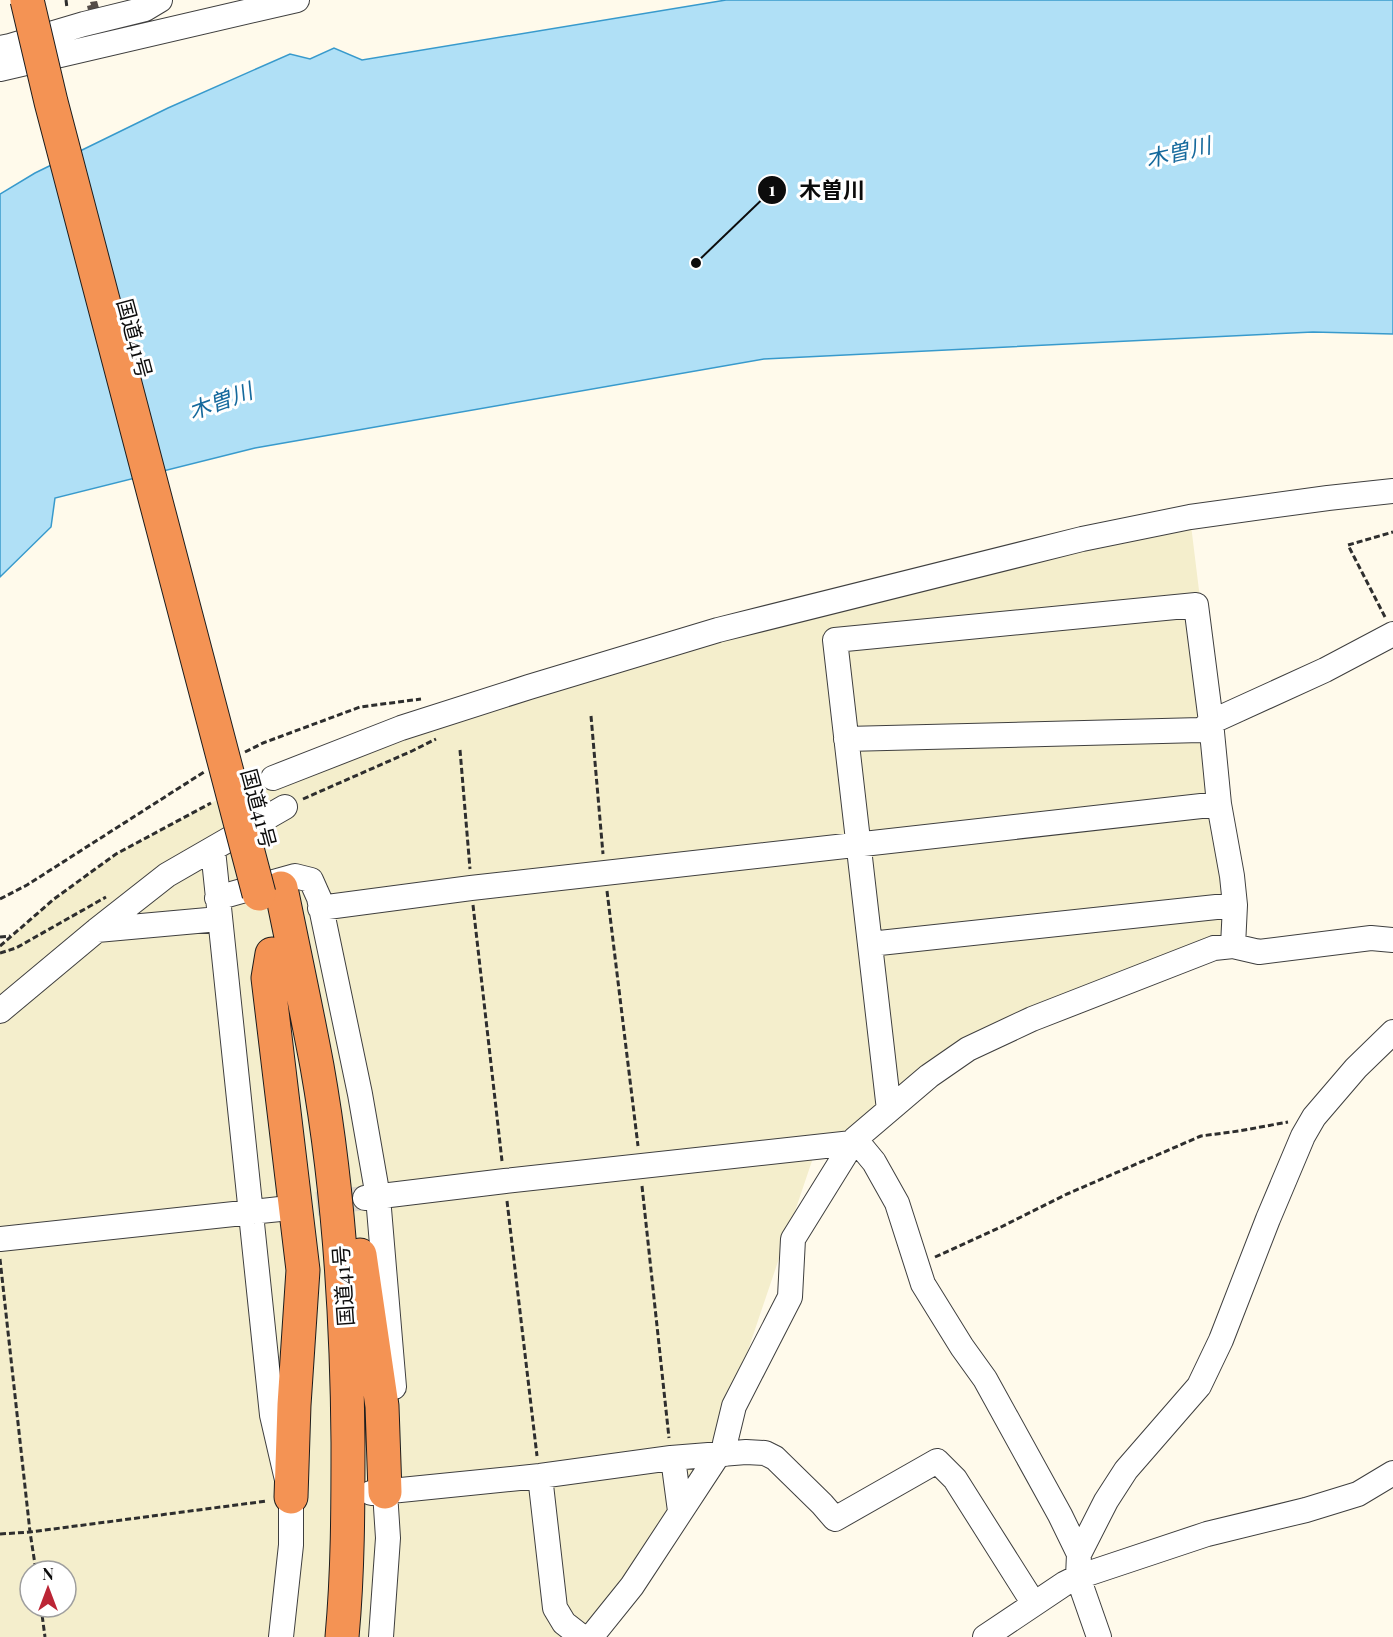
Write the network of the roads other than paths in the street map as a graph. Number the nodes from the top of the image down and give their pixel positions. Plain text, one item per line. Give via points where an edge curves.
1 (14, 0) edge
2 (27, 0) edge
3 (160, 0) edge
4 (297, 0) edge
5 (54, 3) edge
6 (0, 48) edge
7 (0, 69) edge
8 (51, 102) junction
9 (1393, 491) edge
10 (1390, 628) edge
11 (1211, 722) junction
12 (846, 739) junction
13 (273, 778) dead end
14 (1219, 804) junction
15 (285, 807) road end
16 (858, 844) junction
17 (213, 850) junction
18 (270, 891) junction
19 (1235, 905) junction
20 (218, 908) junction
21 (320, 908) junction
22 (97, 930) junction
23 (1393, 940) edge
24 (870, 944) junction
25 (1233, 946) junction
26 (272, 954) junction
27 (0, 1011) edge
28 (1393, 1032) edge
29 (317, 1067) junction
30 (889, 1110) junction
31 (854, 1141) junction
32 (372, 1198) junction
33 (280, 1209) tunnel mouth
34 (250, 1212) junction
35 (0, 1239) edge
36 (383, 1435) junction
37 (721, 1454) junction
38 (671, 1458) junction
39 (1393, 1473) edge
40 (540, 1476) junction
41 (378, 1492) junction
42 (291, 1497) junction
43 (680, 1511) junction
44 (1078, 1565) junction
45 (1034, 1604) junction
46 (282, 1637) edge
47 (319, 1637) edge
48 (342, 1637) edge
49 (381, 1637) edge
50 (582, 1637) edge
51 (591, 1637) edge
52 (985, 1637) edge
53 (1099, 1637) edge

1 - 8 highway, bridge
2 - 8 highway, 国道41号, bridge
3 - 6 street via 145,9
4 - 7 street
5 - 18 highway, 国道41号 via 64,63
8 - 18 highway, 国道41号, bridge
9 - 13 street via 1190,517 1082,539 718,630 401,728
10 - 11 street via 1325,670
11 - 12 street via 1201,730
11 - 12 street via 1196,605 835,640
11 - 14 street
12 - 16 street
14 - 16 street
14 - 19 street
15 - 17 street
16 - 21 street
16 - 24 street
17 - 20 street
17 - 22 street via 167,875
18 - 26 highway, 国道41号
18 - 29 highway, 国道41号
19 - 24 street
19 - 25 street
20 - 21 street via 295,876 311,880
20 - 22 street
20 - 34 street
21 - 32 street via 360,1094
22 - 27 street
23 - 25 street via 1371,938 1259,952
24 - 30 street
25 - 30 street via 1214,948 1032,1019 968,1049
26 - 42 highway via 268,978 303,1270
26 - 47 highway, 国道41号 via 308,1161 320,1282 325,1514
28 - 44 street via 1314,1117 1199,1386 1126,1470 1106,1501
29 - 36 highway via 336,1111 350,1187
29 - 48 highway, 国道41号 via 344,1303 348,1515
30 - 31 street
31 - 32 street
31 - 37 street via 793,1239 790,1297 734,1406
31 - 44 street via 874,1162 897,1203 923,1284 985,1378 1060,1515
32 - 36 street via 395,1401
33 - 34 street
34 - 35 street
34 - 42 street via 272,1415
36 - 41 highway
37 - 38 street
37 - 43 street
37 - 45 street via 746,1452 775,1458 835,1519 937,1461 955,1479
38 - 40 street
38 - 43 street
39 - 44 street via 1358,1494 1306,1510
40 - 41 street
40 - 50 street via 555,1608 564,1623
41 - 49 street via 388,1538
42 - 46 street via 291,1545
43 - 51 street via 632,1586
44 - 45 street via 1064,1584
44 - 53 street
45 - 52 street

